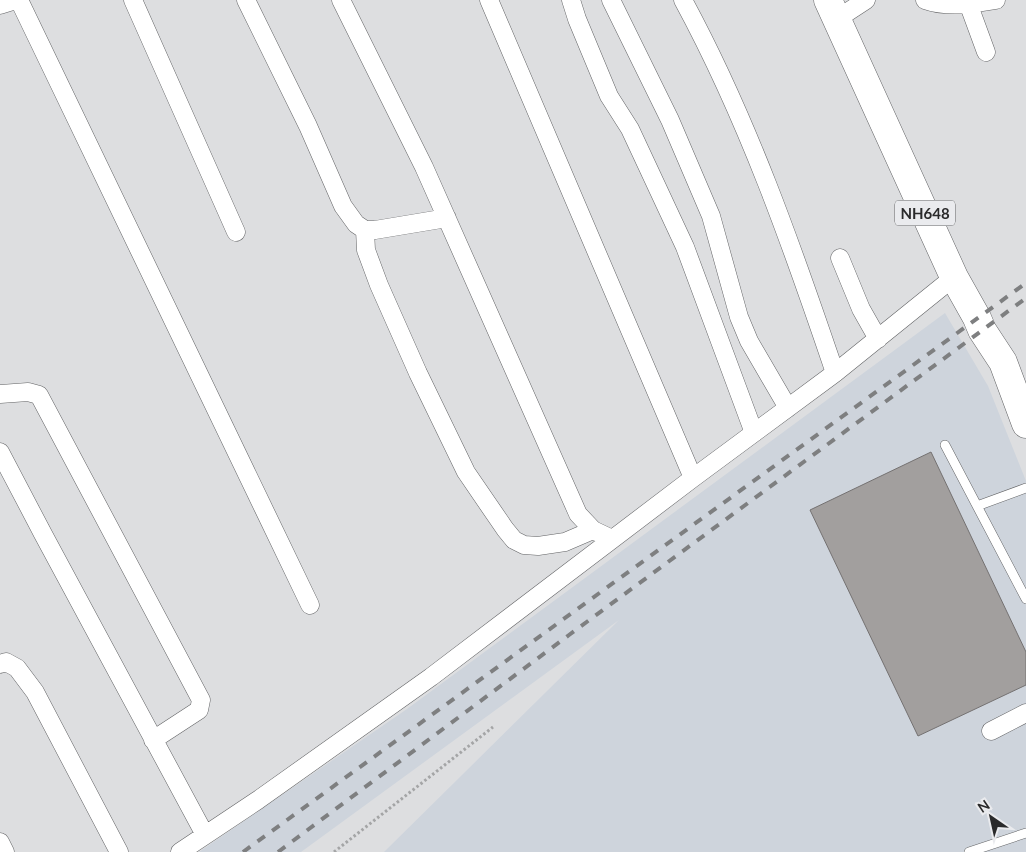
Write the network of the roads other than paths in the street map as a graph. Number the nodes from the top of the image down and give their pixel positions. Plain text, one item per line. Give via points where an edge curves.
1 (18, 0) edge
2 (133, 0) edge
3 (246, 0) edge
4 (341, 0) edge
5 (490, 0) edge
6 (571, 0) edge
7 (611, 0) edge
8 (683, 0) edge
9 (866, 0) edge
10 (925, 0) edge
11 (996, 0) edge
12 (968, 3) junction
13 (0, 5) edge
14 (832, 10) edge
15 (986, 52) dead end
16 (447, 218) junction
17 (365, 230) junction
18 (236, 232) dead end
19 (840, 258) dead end
20 (954, 277) junction
21 (878, 339) junction
22 (835, 373) junction
23 (0, 394) edge
24 (788, 408) junction
25 (1026, 424) edge
26 (754, 433) junction
27 (945, 445) dead end
28 (0, 452) edge
29 (692, 478) junction
30 (1026, 488) edge
31 (977, 506) junction
32 (593, 530) junction
33 (612, 539) junction
34 (1026, 599) edge
35 (310, 605) dead end
36 (0, 664) edge
37 (1026, 712) edge
38 (991, 731) dead end
39 (153, 740) junction
40 (1026, 833) edge
41 (205, 835) junction
42 (0, 842) edge
43 (5, 852) edge
44 (119, 852) edge
45 (180, 852) edge
46 (969, 852) edge

1 - 13 street
1 - 35 street
2 - 18 street
3 - 17 street via 343,206 356,224
4 - 16 street
5 - 29 street
6 - 26 street via 609,96 630,129 685,247
7 - 24 street via 670,120 711,216 739,317 749,341
8 - 22 street via 745,130
9 - 14 street
10 - 12 street via 940,4
11 - 12 street
12 - 15 street
14 - 20 highway, NH648
16 - 17 street
16 - 32 street via 578,514
17 - 32 street via 366,250 418,373 466,472 505,529 514,540 538,546 565,542
19 - 21 street via 861,309
20 - 21 street
20 - 25 highway, NH648 via 1003,362
21 - 22 street
22 - 24 street
23 - 39 street via 28,392 39,395 202,700 199,710
24 - 26 street
26 - 29 street
27 - 31 lane
28 - 39 street
29 - 33 street
30 - 31 lane
31 - 34 lane
32 - 33 street
33 - 41 street via 431,677
36 - 44 street via 6,662 18,668 35,692
37 - 38 street
39 - 41 street
40 - 46 lane
41 - 45 street
42 - 43 street

